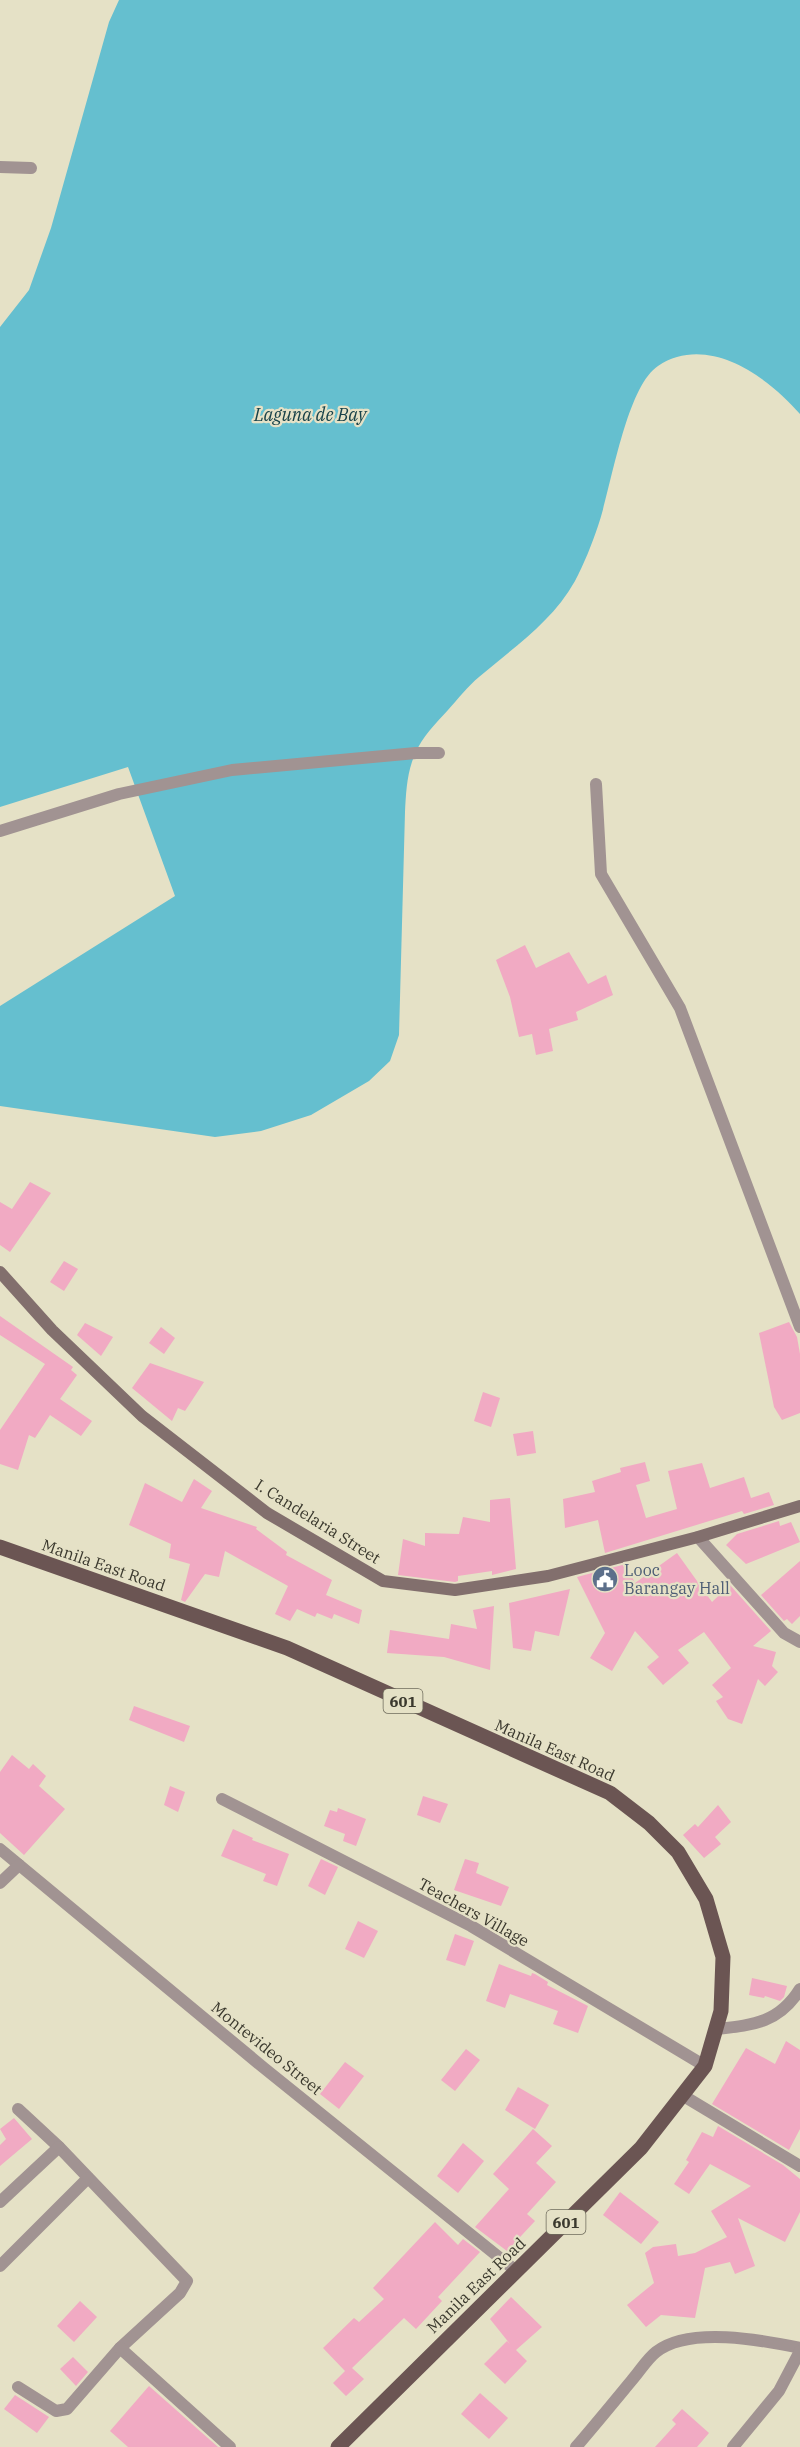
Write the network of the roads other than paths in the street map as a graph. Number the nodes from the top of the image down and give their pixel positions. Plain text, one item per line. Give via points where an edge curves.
1 (0, 167) edge
2 (31, 168) dead end
3 (439, 753) dead end
4 (596, 784) dead end
5 (0, 831) edge
6 (0, 1272) edge
7 (800, 1327) edge
8 (800, 1506) edge
9 (698, 1537) junction
10 (0, 1547) edge
11 (800, 1642) edge
12 (222, 1800) dead end
13 (0, 1849) edge
14 (19, 1865) junction
15 (0, 1883) edge
16 (800, 1989) edge
17 (716, 2029) junction
18 (705, 2066) junction
19 (682, 2095) junction
20 (18, 2109) dead end
21 (59, 2147) junction
22 (800, 2166) edge
23 (88, 2178) junction
24 (0, 2202) edge
25 (0, 2266) edge
26 (516, 2271) junction
27 (120, 2348) junction
28 (800, 2350) edge
29 (18, 2387) dead end
30 (230, 2447) edge
31 (338, 2447) edge
32 (576, 2447) edge
33 (733, 2447) edge

1 - 2 street
3 - 5 street via 232,770 119,794
4 - 7 street via 601,874 680,1008
6 - 9 street, I. Candelaria Street via 52,1330 142,1416 267,1513 383,1581 455,1590 548,1576
8 - 9 street, I. Candelaria Street
9 - 11 street via 784,1633
10 - 17 main road, Manila East Road / 601 via 287,1648 610,1793 678,1852 706,1899 723,1957 721,2012
12 - 18 street, Teachers Village via 471,1926
13 - 14 street, Montevideo Street
14 - 15 street
14 - 26 street, Montevideo Street
16 - 17 street via 788,2008 753,2025
17 - 18 main road, Manila East Road / 601
18 - 19 main road, Manila East Road / 601
19 - 22 street
19 - 26 main road, Manila East Road / 601 via 640,2148
20 - 21 street
21 - 23 street
21 - 24 street
23 - 25 street
23 - 27 street via 187,2281 180,2293
26 - 31 main road, Manila East Road / 601
27 - 29 street via 67,2409 56,2411
27 - 30 street
28 - 32 street via 740,2339 706,2337 680,2341 657,2352
28 - 33 street via 779,2391

